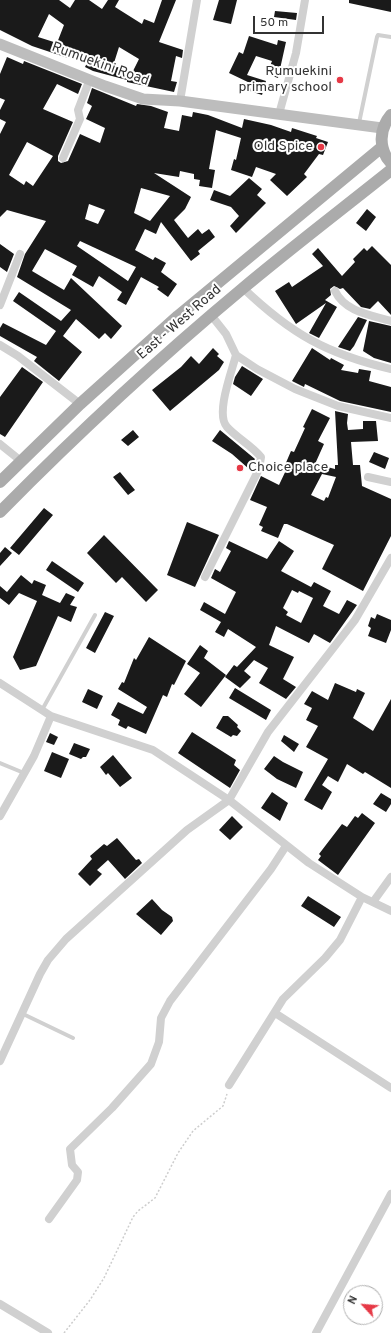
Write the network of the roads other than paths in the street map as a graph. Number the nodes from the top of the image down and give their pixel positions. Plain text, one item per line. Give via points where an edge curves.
1 (197, 0) edge
2 (305, 0) edge
3 (391, 37) edge
4 (0, 44) edge
5 (90, 79) junction
6 (180, 102) junction
7 (279, 114) junction
8 (391, 115) edge
9 (359, 126) junction
10 (382, 128) junction
11 (382, 147) junction
12 (63, 158) dead end
13 (391, 163) edge
14 (391, 170) edge
15 (20, 254) dead end
16 (243, 288) junction
17 (335, 291) dead end
18 (0, 305) edge
19 (211, 315) junction
20 (391, 321) edge
21 (0, 345) edge
22 (236, 355) junction
23 (391, 368) edge
24 (80, 404) junction
25 (391, 418) edge
26 (0, 444) edge
27 (21, 461) junction
28 (368, 477) dead end
29 (0, 482) edge
30 (391, 482) edge
31 (0, 512) edge
32 (391, 558) edge
33 (205, 578) dead end
34 (95, 615) dead end
35 (0, 683) edge
36 (42, 711) junction
37 (50, 716) junction
38 (0, 763) edge
39 (24, 773) junction
40 (228, 800) junction
41 (0, 816) edge
42 (286, 846) junction
43 (391, 877) edge
44 (362, 897) junction
45 (373, 902) junction
46 (391, 911) edge
47 (21, 1013) junction
48 (274, 1013) junction
49 (73, 1038) dead end
50 (0, 1061) edge
51 (229, 1085) road end
52 (391, 1088) edge
53 (391, 1194) edge
54 (49, 1218) dead end
55 (0, 1304) edge
56 (48, 1333) edge
57 (316, 1333) edge

1 - 6 street
2 - 7 street via 296,53
3 - 9 lane via 377,37
4 - 5 street, Rumuekini Road
5 - 6 street, Rumuekini Road via 143,98
5 - 12 street via 78,110 80,119
6 - 7 street, Rumuekini Road
7 - 9 street, Rumuekini Road
8 - 10 main road
9 - 10 street, Rumuekini Road
10 - 11 main road
11 - 13 main road
11 - 24 main road, East - West Road via 178,316
14 - 16 main road, East - West Road
15 - 18 street
16 - 19 main road, East - West Road
16 - 23 street via 270,314 324,348 361,362
17 - 20 street via 338,298 356,310
19 - 22 street via 226,334
19 - 31 main road, East - West Road via 93,421
21 - 24 street
22 - 25 street via 294,389 338,406
22 - 33 street via 222,417 226,426 253,447 261,457 259,469
24 - 27 main road, East - West Road
26 - 27 street
27 - 29 main road, East - West Road
28 - 30 street
32 - 40 street via 355,620 268,732
34 - 36 lane
35 - 36 street
36 - 37 street
37 - 39 street
37 - 40 street via 153,750
38 - 39 lane
39 - 41 street
40 - 42 street
40 - 47 street via 187,830 66,939 48,960
42 - 44 street
42 - 54 street via 170,1001 161,1018 159,1042 151,1064 112,1108 70,1149 72,1165 78,1172 77,1180
43 - 45 street
44 - 45 street
44 - 48 street via 340,940 283,999
45 - 46 street
47 - 49 lane
47 - 50 street
48 - 51 street
48 - 52 street
53 - 57 street
55 - 56 street

